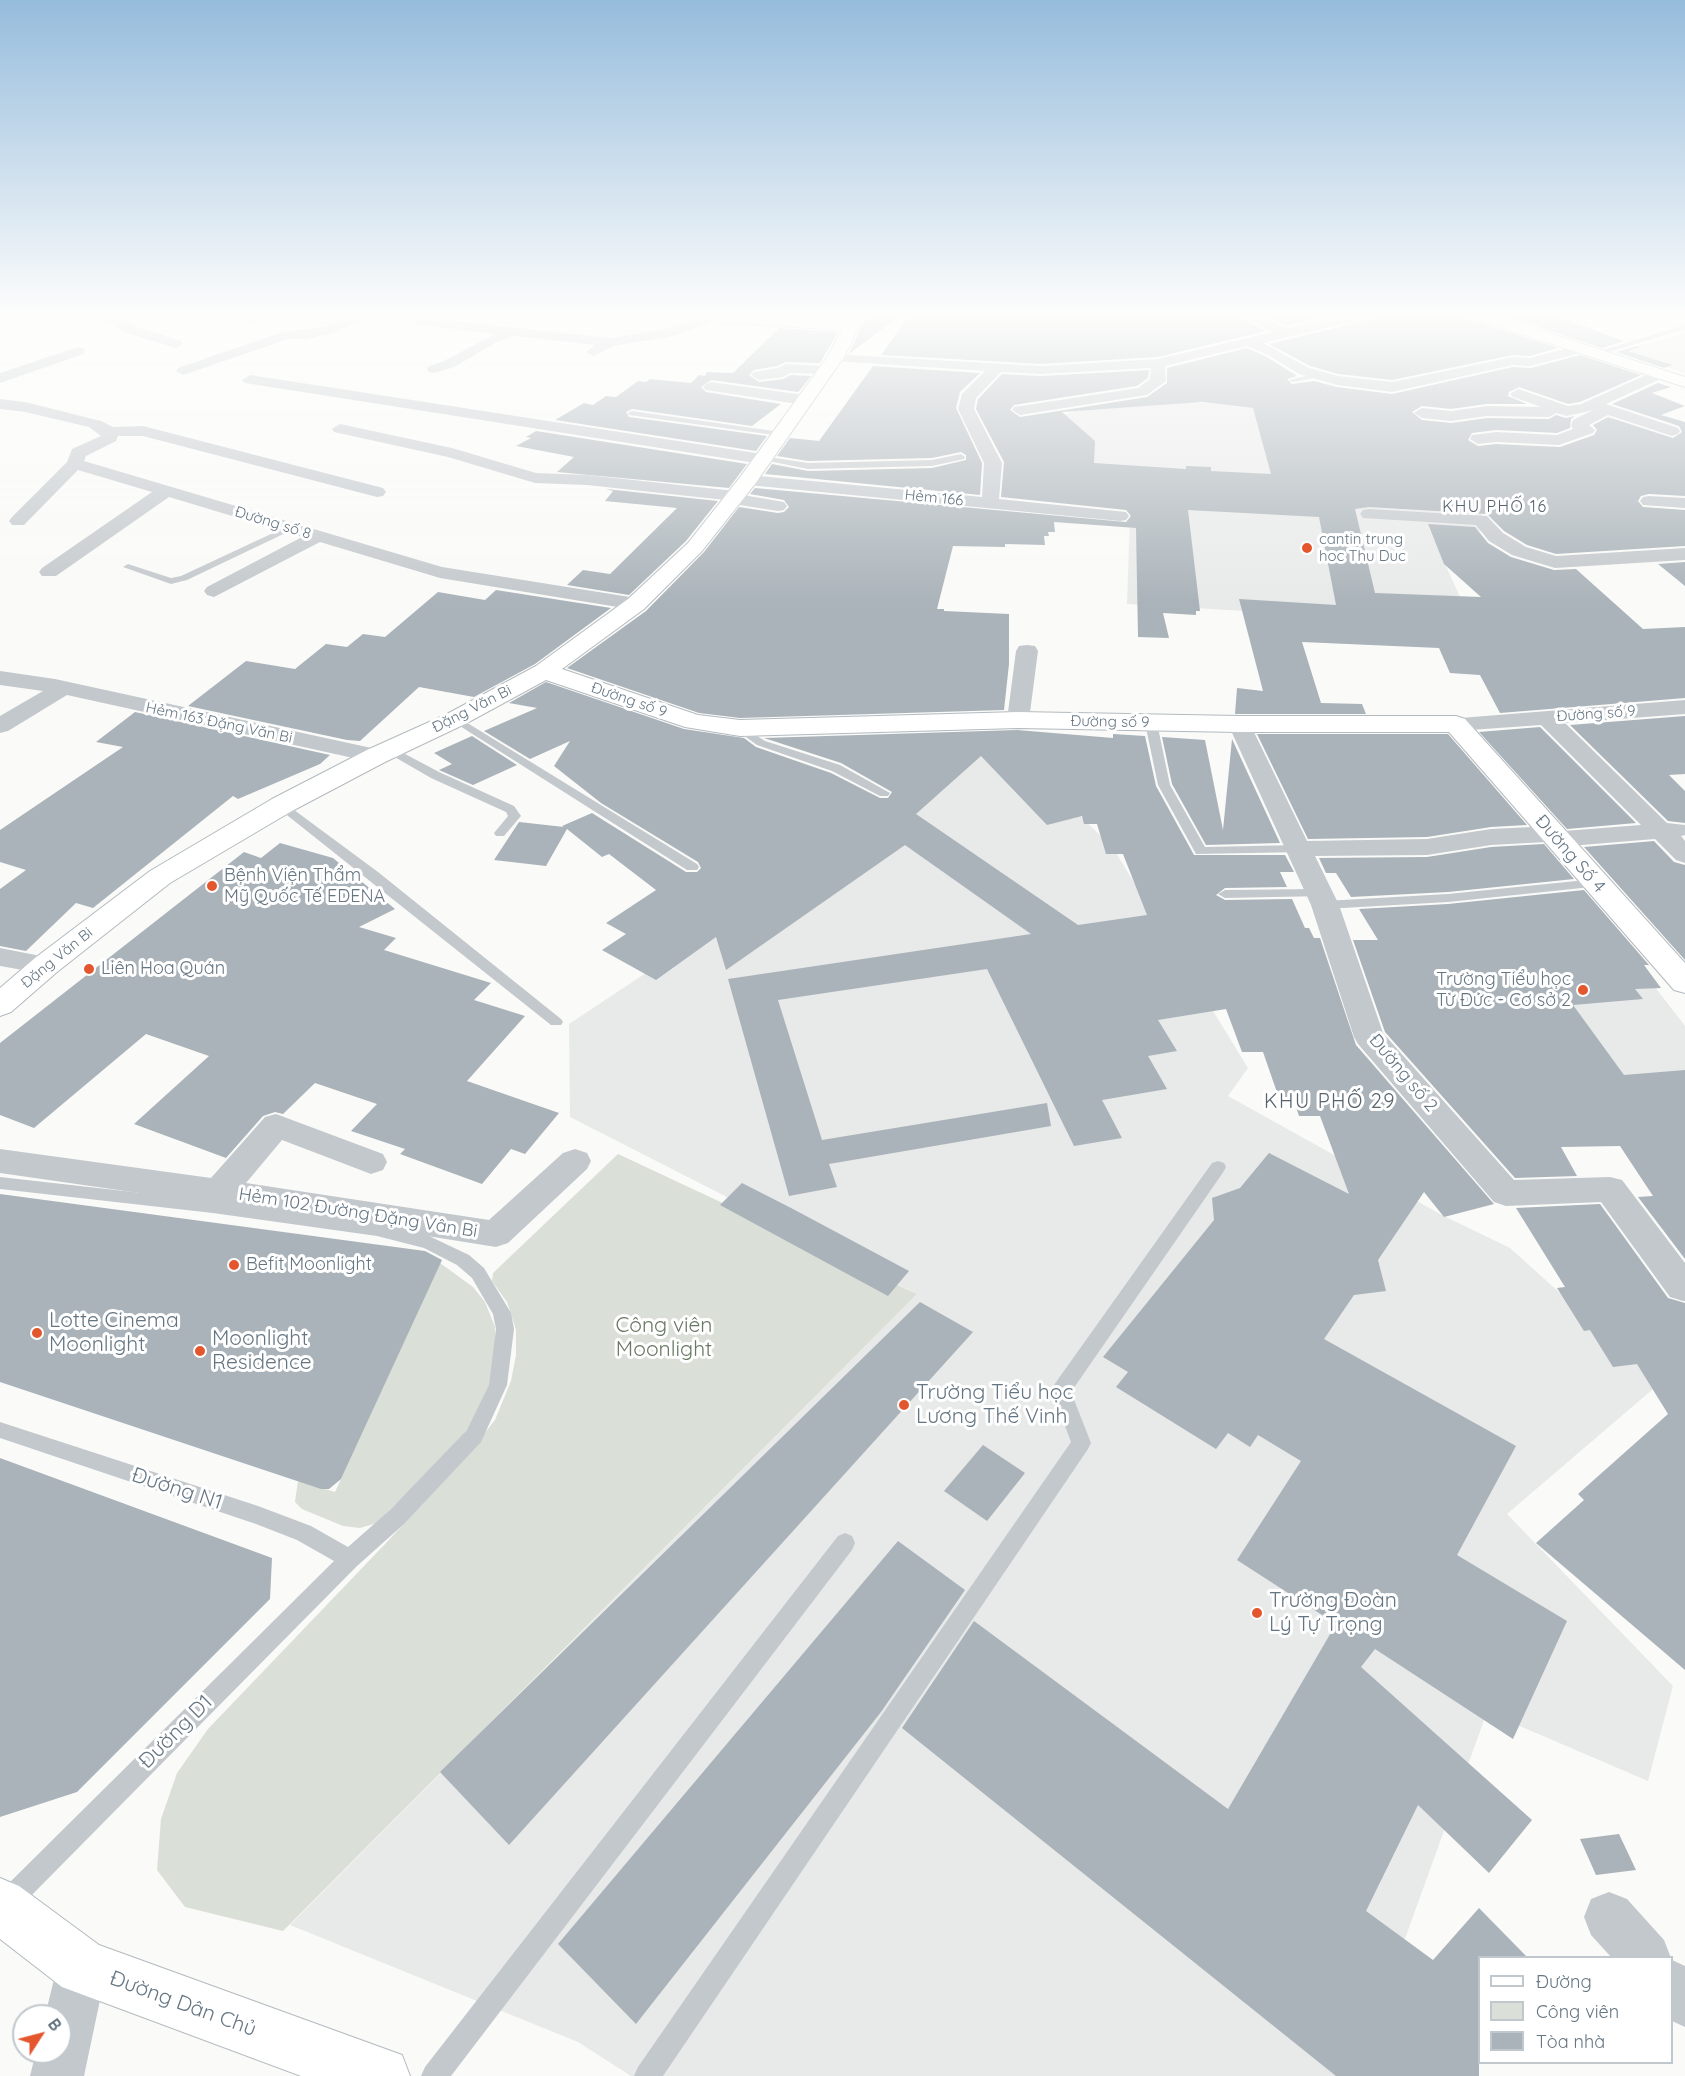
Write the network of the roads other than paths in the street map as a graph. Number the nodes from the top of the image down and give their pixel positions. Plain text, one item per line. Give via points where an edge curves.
1 (37, 410) edge
2 (442, 410) edge
3 (797, 410) edge
4 (966, 410) edge
5 (1564, 410) edge
6 (1576, 410) edge
7 (1596, 410) edge
8 (1609, 410) edge
9 (1567, 411) junction
10 (1422, 412) dead end
11 (632, 413) dead end
12 (340, 429) dead end
13 (1672, 431) dead end
14 (108, 434) junction
15 (781, 434) junction
16 (1478, 440) dead end
17 (961, 457) dead end
18 (762, 459) junction
19 (75, 464) junction
20 (166, 491) junction
21 (376, 492) dead end
22 (739, 492) junction
23 (1649, 501) dead end
24 (990, 503) junction
25 (1685, 503) edge
26 (778, 506) dead end
27 (1369, 514) dead end
28 (1120, 516) dead end
29 (18, 521) dead end
30 (291, 528) junction
31 (318, 536) junction
32 (1685, 545) edge
33 (128, 567) dead end
34 (49, 572) dead end
35 (214, 591) dead end
36 (636, 604) junction
37 (1027, 651) dead end
38 (544, 671) junction
39 (0, 678) edge
40 (62, 689) junction
41 (1685, 707) edge
42 (1653, 710) junction
43 (1547, 718) junction
44 (456, 719) junction
45 (1018, 720) junction
46 (1151, 723) junction
47 (1239, 724) junction
48 (1456, 724) junction
49 (0, 726) edge
50 (740, 728) junction
51 (1685, 731) edge
52 (383, 753) junction
53 (884, 794) dead end
54 (282, 805) junction
55 (1674, 831) edge
56 (500, 833) dead end
57 (1555, 836) junction
58 (1299, 849) junction
59 (1685, 855) edge
60 (692, 867) dead end
61 (1596, 883) junction
62 (1225, 894) dead end
63 (1322, 899) junction
64 (0, 957) edge
65 (46, 965) junction
66 (1680, 973) edge
67 (0, 1005) edge
68 (556, 1022) dead end
69 (0, 1161) edge
70 (575, 1161) dead end
71 (371, 1162) dead end
72 (1218, 1167) dead end
73 (0, 1183) edge
74 (219, 1192) junction
75 (1685, 1287) edge
76 (0, 1431) edge
77 (844, 1543) dead end
78 (350, 1558) junction
79 (1, 1906) edge
80 (1609, 1917) dead end
81 (1644, 1956) edge
82 (82, 1968) junction
83 (1673, 1988) edge
84 (1685, 2001) edge
85 (57, 2076) edge
86 (381, 2076) edge
87 (434, 2076) edge
88 (647, 2076) edge

1 - 14 street via 95,424
2 - 18 street
3 - 15 main road, Đặng Văn Bi
4 - 24 street via 993,463
5 - 9 street
6 - 9 street
7 - 16 street via 1579,423 1587,430 1559,440
8 - 13 street
9 - 10 street via 1487,411 1451,416
11 - 15 lane
12 - 22 street via 452,453 535,478
14 - 19 street via 110,438 78,453
14 - 21 street via 143,431
15 - 18 main road, Đặng Văn Bi
17 - 18 lane via 932,463 808,466
18 - 22 main road, Đặng Văn Bi
19 - 20 street, Đường số 8
19 - 29 street
20 - 30 street, Đường số 8
20 - 34 street
22 - 24 street, Hẻm 166
22 - 26 street
22 - 36 main road, Đặng Văn Bi via 695,547
23 - 25 street
24 - 28 street, Hẻm 166
27 - 32 street via 1481,520 1496,537 1520,552 1555,562
30 - 31 street, Đường số 8
30 - 33 lane via 184,578 171,581
31 - 35 street
31 - 36 street, Đường số 8 via 440,572
36 - 38 main road, Đặng Văn Bi
37 - 45 street
38 - 44 main road, Đặng Văn Bi
38 - 50 main road, Đường số 9 via 694,722
39 - 40 street, Hẻm 163 Đặng Văn Bi
40 - 49 street
40 - 52 street, Hẻm 163 Đặng Văn Bi
41 - 42 street, Đường số 9
42 - 43 street, Đường số 9
42 - 51 street
43 - 48 street, Đường số 9
43 - 55 street
44 - 52 main road, Đặng Văn Bi
44 - 60 lane
45 - 46 main road, Đường số 9
45 - 50 main road, Đường số 9
46 - 47 main road, Đường số 9
46 - 58 lane via 1164,785 1201,851
47 - 48 main road, Đường số 9
47 - 58 street, Đường số 2
48 - 57 main road, Đường Số 4
50 - 53 lane via 761,743 836,768
52 - 54 main road, Đặng Văn Bi
52 - 56 lane via 510,809 515,816
54 - 65 main road, Đặng Văn Bi via 160,877
54 - 68 lane
55 - 57 street
55 - 59 street
57 - 58 street via 1491,837 1427,847
57 - 61 main road, Đường Số 4
58 - 63 street, Đường số 2
61 - 63 lane via 1448,898
61 - 66 main road, Đường Số 4
62 - 63 lane
63 - 75 street, Đường số 2 via 1369,1037 1506,1193 1610,1189
64 - 65 street
65 - 67 main road, Đặng Văn Bi
69 - 74 street, Hẻm 102 Đường Đặng Vân Bi
70 - 74 street, Hẻm 102 Đường Đặng Vân Bi via 496,1234
71 - 74 street, Hẻm 102 Đường Đặng Vân Bi via 276,1125
72 - 88 lane via 1061,1391 1081,1443
73 - 78 lane, Đường D1 via 377,1229 429,1243 463,1260 478,1273 502,1312 505,1329 502,1367 492,1403 474,1436 397,1517
76 - 78 lane, Đường N1 via 258,1515 304,1533
77 - 87 lane
78 - 79 lane, Đường D1
79 - 82 main road, Đường Dân Chủ
80 - 81 street
82 - 85 street
82 - 86 main road, Đường Dân Chủ
83 - 84 street

